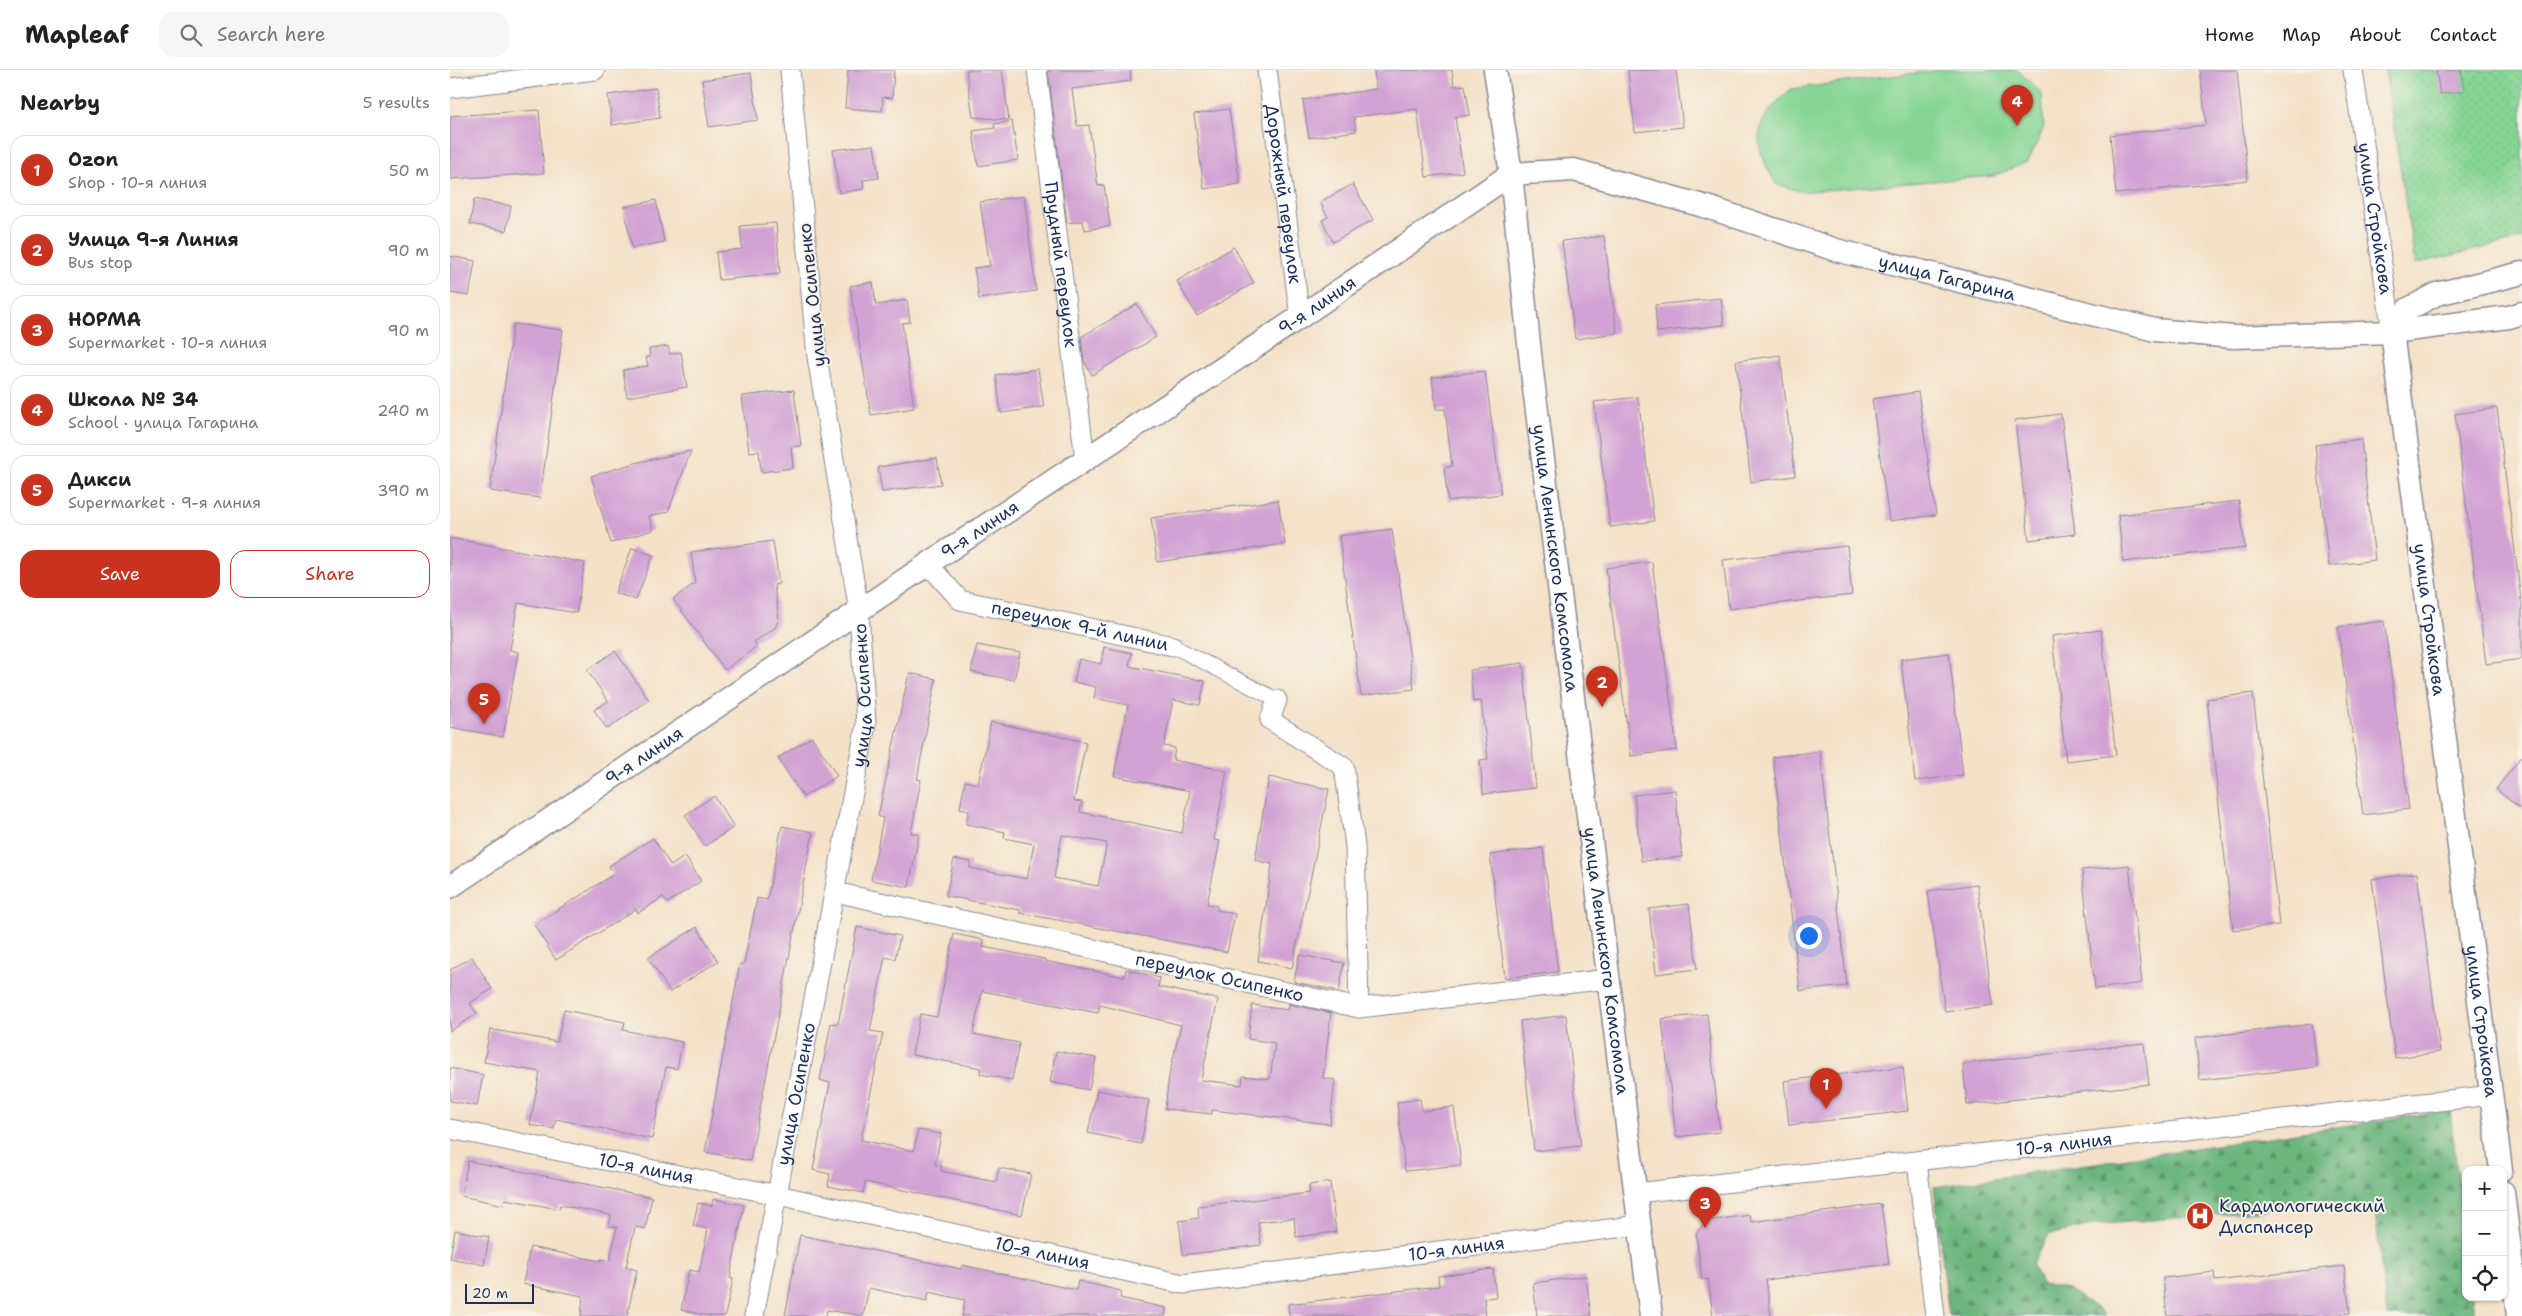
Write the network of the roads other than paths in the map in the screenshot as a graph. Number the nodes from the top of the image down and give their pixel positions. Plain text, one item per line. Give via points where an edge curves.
1 (595, 70) edge
2 (790, 70) edge
3 (1037, 70) edge
4 (1267, 70) edge
5 (1496, 70) edge
6 (2353, 70) edge
7 (543, 74) edge
8 (450, 88) edge
9 (1511, 174) junction
10 (2522, 273) edge
11 (2522, 313) edge
12 (1300, 317) junction
13 (2392, 332) junction
14 (1085, 459) junction
15 (928, 564) junction
16 (859, 611) junction
17 (1173, 646) joint
18 (1277, 700) joint
19 (450, 887) edge
20 (835, 892) junction
21 (1608, 979) junction
22 (1359, 1008) junction
23 (2492, 1095) junction
24 (450, 1129) edge
25 (1917, 1160) junction
26 (2501, 1166) edge
27 (1636, 1193) junction
28 (778, 1195) junction
29 (2505, 1211) edge
30 (1640, 1225) junction
31 (754, 1316) edge
32 (1652, 1316) edge
33 (1935, 1316) edge
34 (2518, 1316) edge

1 - 7 street
2 - 16 street, улица Осипенко via 817,357
3 - 14 street, Прудный переулок
4 - 12 street, Дорожный переулок
5 - 9 street, улица Ленинского Комсомола
6 - 13 street, улица Стройкова
7 - 8 street
9 - 12 street, 9-я линия
9 - 13 street, улица Гагарина via 1574,170 1706,207 1836,250 2155,330 2233,337
9 - 21 street, улица Ленинского Комсомола via 1532,372
10 - 13 street via 2437,294 2408,309
11 - 13 street, улица Гагарина
12 - 14 street, 9-я линия
13 - 23 street, улица Стройкова
14 - 15 street, 9-я линия
15 - 16 street, 9-я линия
15 - 17 street, переулок 9-й линии via 960,600
16 - 19 street, 9-я линия
16 - 20 street, улица Осипенко via 866,724
17 - 18 street, переулок 9-й линии
18 - 22 street, переулок 9-й линии via 1270,720 1344,767 1355,846
20 - 22 street, переулок Осипенко
20 - 28 street, улица Осипенко
21 - 22 street, переулок Осипенко
21 - 27 street, улица Ленинского Комсомола
23 - 25 street, 10-я линия
23 - 26 street, улица Стройкова
24 - 28 street, 10-я линия
25 - 27 street, 10-я линия
25 - 33 street
27 - 30 street, улица Ленинского Комсомола
28 - 30 street, 10-я линия via 1183,1284
28 - 31 street, улица Осипенко
29 - 34 street
30 - 32 street, улица Ленинского Комсомола

